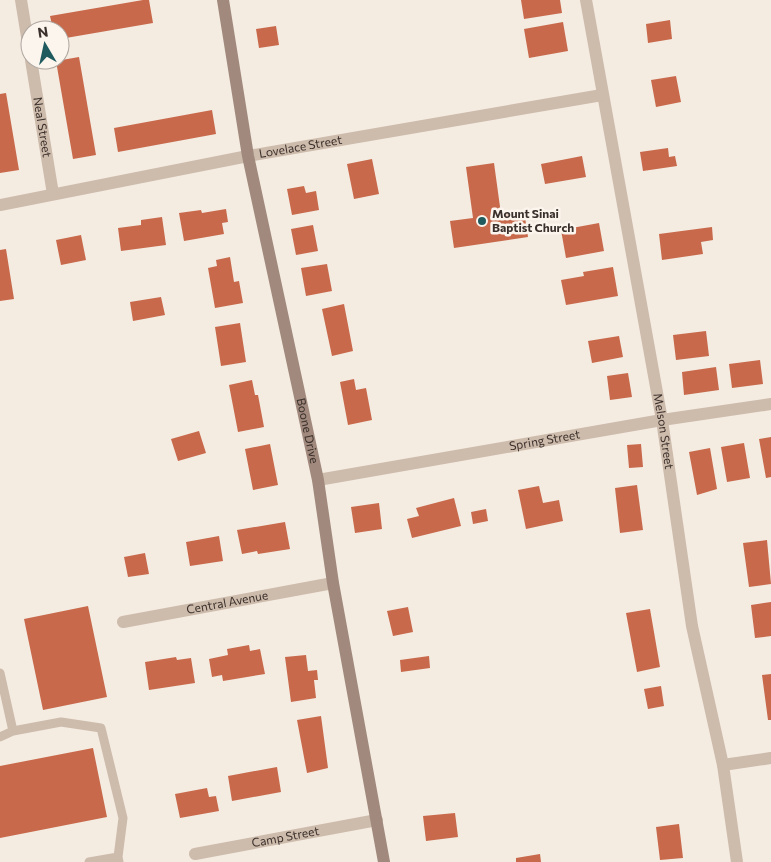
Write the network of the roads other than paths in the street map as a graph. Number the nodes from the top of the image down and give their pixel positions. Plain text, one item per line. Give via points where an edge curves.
1 (21, 0) edge
2 (223, 0) edge
3 (586, 0) edge
4 (24, 20) edge
5 (33, 70) edge
6 (602, 95) junction
7 (248, 156) junction
8 (53, 194) junction
9 (0, 205) edge
10 (771, 404) edge
11 (662, 420) junction
12 (318, 480) junction
13 (333, 583) junction
14 (123, 622) dead end
15 (0, 673) edge
16 (14, 731) junction
17 (0, 737) edge
18 (771, 758) edge
19 (723, 765) junction
20 (377, 820) junction
21 (195, 854) dead end
22 (119, 860) edge
23 (89, 862) edge
24 (384, 862) edge
25 (737, 862) edge

1 - 4 street
2 - 7 street, Boone Drive
3 - 6 street, Melson Street
5 - 8 street, Neal Street
6 - 7 street, Lovelace Street
6 - 11 street, Melson Street
7 - 8 street, Lovelace Street
7 - 12 street, Boone Drive
8 - 9 street, Lovelace Street
10 - 11 street, Spring Street
11 - 12 street, Spring Street
11 - 19 street, Melson Street via 692,626
12 - 13 street, Boone Drive
13 - 14 street, Central Avenue
13 - 20 street, Boone Drive
15 - 16 lane
16 - 17 lane
16 - 22 lane via 60,722 101,728 123,818
18 - 19 street
19 - 25 street, Melson Street
20 - 21 street, Camp Street
20 - 24 street, Boone Drive
22 - 23 lane

